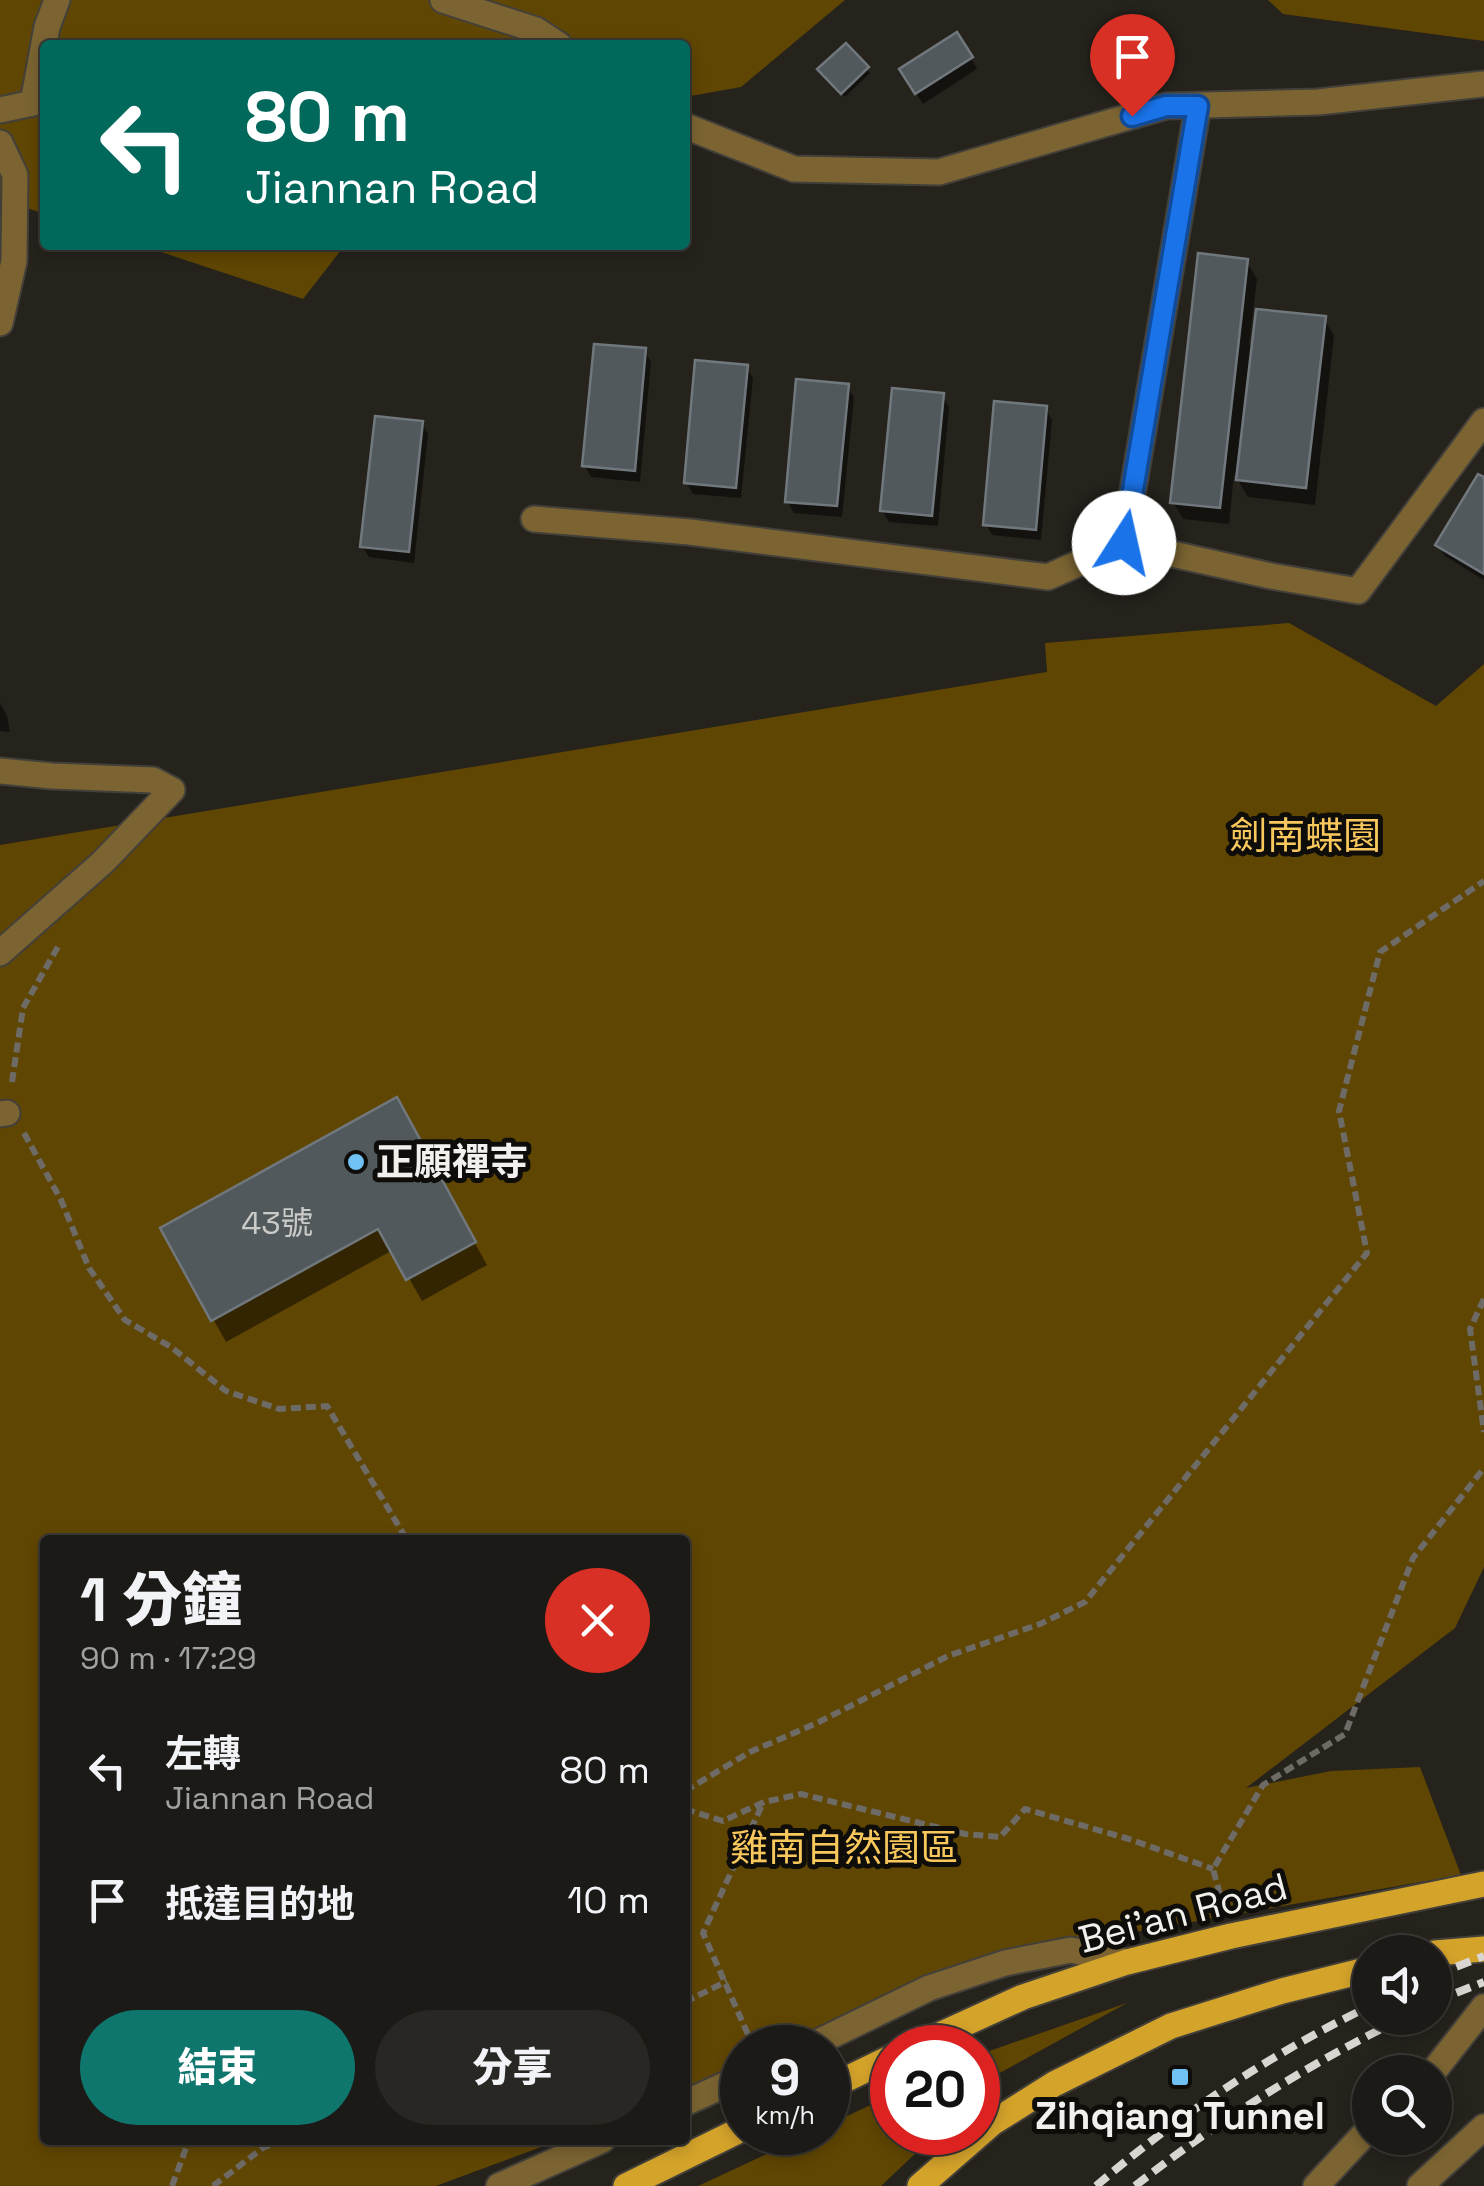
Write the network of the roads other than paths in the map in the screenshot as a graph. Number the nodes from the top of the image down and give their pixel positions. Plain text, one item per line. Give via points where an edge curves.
1 (57, 0) edge
2 (443, 0) edge
3 (45, 40) edge
4 (551, 40) edge
5 (40, 66) edge
6 (1484, 84) edge
7 (1198, 106) junction
8 (0, 110) edge
9 (690, 128) edge
10 (0, 142) edge
11 (0, 324) edge
12 (1484, 421) edge
13 (534, 518) dead end
14 (1123, 543) junction
15 (0, 771) edge
16 (0, 953) edge
17 (1484, 1884) edge
18 (1484, 1949) edge
19 (1452, 1952) edge
20 (1128, 1962) junction
21 (1352, 1974) edge
22 (1484, 2008) edge
23 (963, 2025) edge
24 (850, 2027) edge
25 (1446, 2055) edge
26 (720, 2088) edge
27 (690, 2101) edge
28 (1484, 2127) edge
29 (720, 2141) edge
30 (591, 2145) edge
31 (1352, 2147) edge
32 (499, 2186) edge
33 (626, 2186) edge
34 (920, 2186) edge
35 (1316, 2186) edge
36 (1420, 2186) edge

1 - 3 street
2 - 4 street
5 - 8 street via 33,104
6 - 7 street via 1318,102
7 - 9 street via 1166,106 939,172 794,169
7 - 14 street
10 - 11 street via 15,175 14,261
12 - 14 street via 1358,591
13 - 14 street via 1048,577
15 - 16 street via 153,780 172,790
17 - 20 main road, Bei'an Road
18 - 19 main road
20 - 23 main road, Bei'an Road
20 - 24 street via 1071,1950 1005,1963 930,1988
21 - 34 main road via 1171,2026 992,2123
22 - 25 street
26 - 27 street
28 - 36 street
29 - 33 main road
30 - 32 street
31 - 35 street

